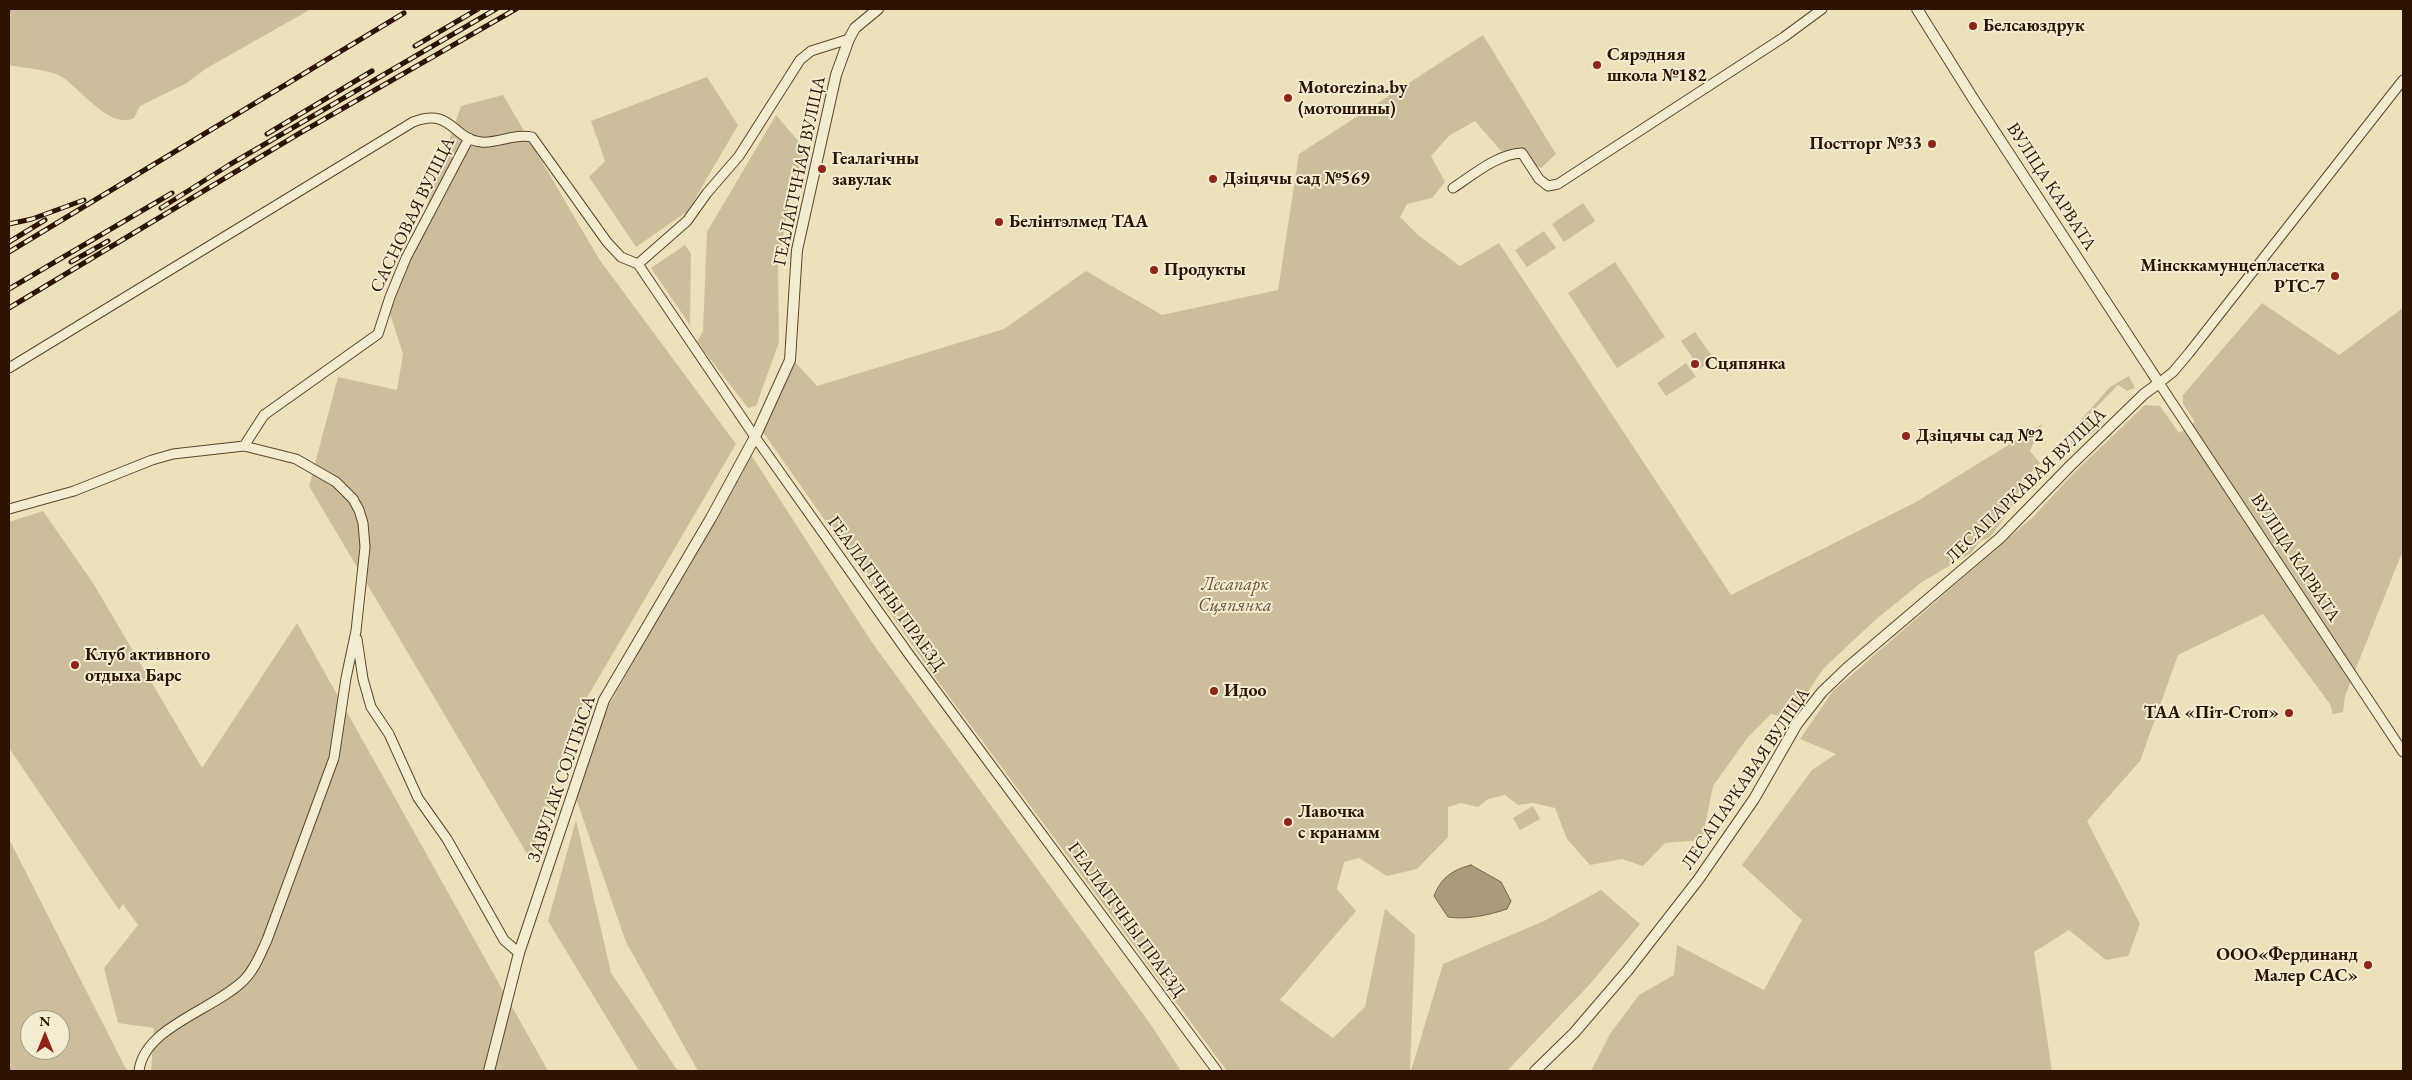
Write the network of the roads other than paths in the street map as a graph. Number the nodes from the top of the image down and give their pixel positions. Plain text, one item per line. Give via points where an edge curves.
1 (878, 9) edge
2 (1822, 9) edge
3 (1917, 9) edge
4 (849, 39) junction
5 (2403, 80) edge
6 (532, 137) joint
7 (469, 138) junction
8 (1453, 188) dead end
9 (638, 264) junction
10 (9, 368) edge
11 (2159, 382) junction
12 (755, 437) junction
13 (244, 446) junction
14 (9, 510) edge
15 (356, 631) junction
16 (2403, 752) edge
17 (519, 953) junction
18 (139, 1071) edge
19 (489, 1071) edge
20 (1217, 1071) edge
21 (1535, 1071) edge

1 - 4 street, ГЕАЛАГІЧНАЯ ВУЛІЦА via 855,28
2 - 8 street via 1558,184 1548,186 1539,179 1522,153 1512,153
3 - 11 street, ВУЛІЦА КАРВАТА
4 - 9 street via 811,51 800,60 739,156 706,193 688,221
4 - 12 street, ГЕАЛАГІЧНАЯ ВУЛІЦА via 836,76 797,250 790,360
5 - 11 street via 2189,353 2173,372
6 - 7 street, САСНОВАЯ ВУЛІЦА via 523,135 481,142
6 - 9 street, ГЕАЛАГІЧНЫ ПРАЕЗД via 607,242 620,257
7 - 10 street, САСНОВАЯ ВУЛІЦА via 444,120 425,117 413,122
7 - 13 street, САСНОВАЯ ВУЛІЦА via 406,258 378,334 264,415
9 - 12 street, ГЕАЛАГІЧНЫ ПРАЕЗД
11 - 16 street, ВУЛІЦА КАРВАТА
11 - 21 street, ЛЕСАПАРКАВАЯ ВУЛІЦА via 2000,538 1854,661 1822,692 1797,724 1754,799 1698,880 1628,970 1574,1033
12 - 17 street, ЗАВУЛАК СОЛТЫСА via 604,700
12 - 20 street, ГЕАЛАГІЧНЫ ПРАЕЗД via 908,653
13 - 14 street via 173,454 74,491
13 - 15 street via 296,459 336,482 360,510 365,547
15 - 17 street via 371,707 389,734 418,798 447,839 504,940
15 - 18 street via 334,758 276,917 256,962 244,980 222,997 149,1044
17 - 19 street, ЗАВУЛАК СОЛТЫСА

